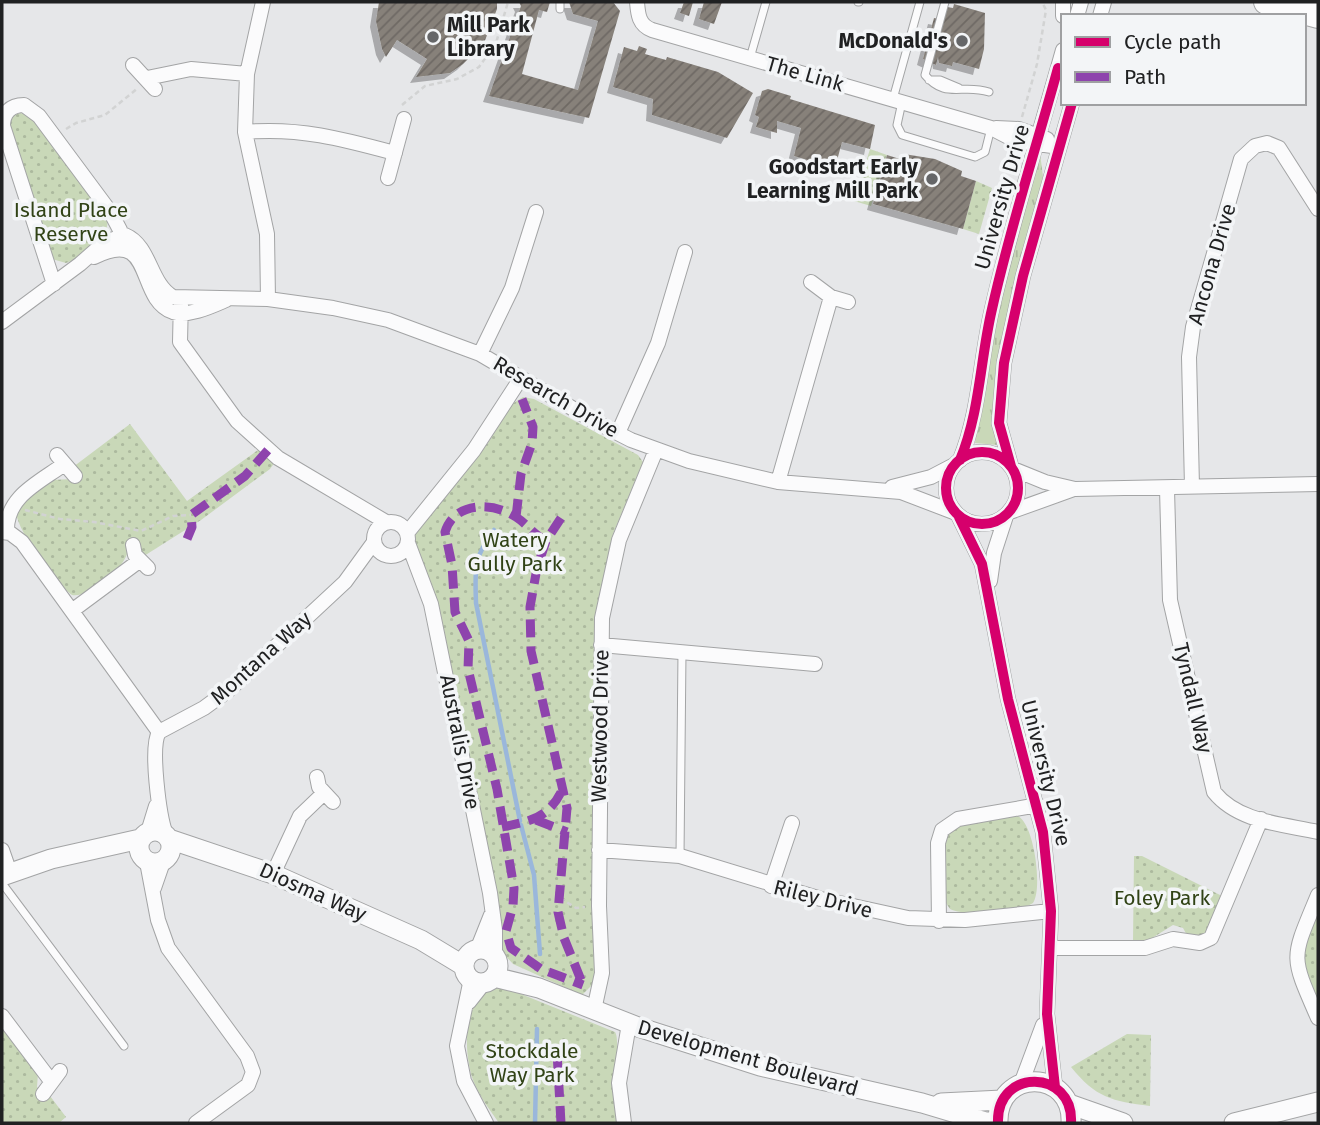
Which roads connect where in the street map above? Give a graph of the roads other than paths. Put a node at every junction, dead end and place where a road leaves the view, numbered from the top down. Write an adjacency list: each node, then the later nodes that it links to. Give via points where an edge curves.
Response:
1 (263, 2): 11 (street)
2 (637, 2): 9 (street, The Link, via 644,27)
3 (766, 2): 9 (lane)
4 (920, 2): 13 (lane)
5 (945, 2): 12 (lane, via 925,72 929,80)
6 (1266, 2): 7 (highway)
7 (1318, 16)
8 (1061, 57): 18 (street, University Drive)
9 (750, 58): 13 (street, The Link)
10 (133, 65): 11 (street, via 151,84 191,69)
11 (247, 74): 17 (street)
12 (989, 92)
13 (897, 101): 16 (street, The Link); 16 (lane, via 902,135 975,157 985,152)
14 (1071, 105): 19 (street, University Drive)
15 (401, 113): 20 (street)
16 (991, 128): 18 (street, The Link, via 1019,129); 18 (street, The Link, via 1016,141)
17 (246, 132): 20 (street, via 303,130); 29 (street, via 267,234)
18 (1038, 140): 19 (street); 37 (street, University Drive, via 991,310 974,423)
19 (1059, 147): 38 (street, University Drive, via 1004,363 999,423)
20 (395, 153): 21 (street)
21 (388, 178)
22 (1318, 209): 42 (street, Ancona Drive, via 1279,148 1267,143 1247,151 1241,159 1193,327 1189,357)
23 (536, 212): 33 (street, via 512,288)
24 (122, 242): 27 (street); 27 (street, via 111,213 56,138 30,107 18,105 5,114 3,127); 31 (street, via 136,243 162,290)
25 (685, 252): 35 (street, via 658,343)
26 (811, 282): 28 (street)
27 (54, 284): 32 (street)
28 (831, 297): 30 (street); 40 (street)
29 (268, 299): 31 (street, Research Drive, via 230,298); 33 (street, Research Drive, via 369,315)
30 (848, 302)
31 (180, 306): 47 (street, via 182,348 237,421 268,450)
32 (2, 322)
33 (480, 354): 34 (street, Research Drive)
34 (522, 378): 35 (street, Research Drive); 46 (street)
35 (618, 433): 36 (street, Research Drive)
36 (656, 450): 40 (street, Research Drive, via 713,469); 60 (street, Westwood Drive, via 616,549)
37 (957, 462): 38 (street, via 974,453 991,453); 43 (street, Research Drive, via 931,477); 49 (street, via 946,489)
38 (1012, 468): 44 (street); 48 (street, via 1018,496)
39 (75, 476): 51 (street, via 60,460 10,509)
40 (778, 482): 43 (street, Research Drive)
41 (1318, 484): 42 (street)
42 (1192, 487): 45 (street)
43 (883, 489): 49 (street, Research Drive, via 916,495)
44 (1075, 489): 45 (street); 48 (street)
45 (1167, 489): 66 (street, Tyndall Way, via 1170,600 1214,792 1225,806)
46 (438, 493): 50 (street); 53 (street)
47 (353, 504): 50 (street); 52 (street)
48 (1008, 514): 49 (street, via 986,525); 58 (street, University Drive, via 993,552)
49 (958, 515): 58 (street, University Drive, via 979,554)
50 (391, 522): 52 (street, Montana Way); 53 (street)
51 (4, 532): 59 (street, via 22,542)
52 (374, 538): 55 (street); 57 (street, Montana Way)
53 (407, 538): 55 (street, Montana Way, via 402,552); 56 (street, Australis Drive)
54 (132, 545): 59 (street, via 144,565)
55 (390, 555): 56 (street); 57 (street, Montana Way)
56 (421, 576): 80 (street, Australis Drive, via 440,645 492,910)
57 (345, 582): 63 (street, Montana Way, via 222,695)
58 (989, 593): 65 (street, University Drive, via 1008,699)
59 (73, 610): 63 (street)
60 (601, 645): 61 (street); 71 (street, Westwood Drive)
61 (682, 652): 62 (street); 72 (lane)
62 (815, 664)
63 (159, 732): 69 (street, via 155,743)
64 (317, 778): 73 (street, via 328,798 300,816)
65 (1038, 805): 77 (street, University Drive); 78 (street, via 958,819 945,826 938,843)
66 (1261, 819): 68 (street, Tyndall Way); 79 (street, via 1211,938 1199,943 1173,939 1145,948)
67 (792, 823): 75 (street)
68 (1318, 832)
69 (155, 847): 73 (street, Diosma Way, via 203,853); 74 (street, via 116,842); 94 (street, via 154,890 168,948 247,1056 253,1072 248,1085)
70 (2, 850): 74 (street)
71 (599, 850): 72 (street, Riley Drive); 81 (street, Westwood Drive, via 602,973)
72 (680, 856): 75 (street, Riley Drive)
73 (273, 874): 80 (street, Diosma Way)
74 (4, 877): 86 (lane)
75 (771, 886): 78 (street, Riley Drive, via 859,909)
76 (1318, 895): 84 (street, via 1296,948 1296,967)
77 (1051, 911): 78 (street, Riley Drive); 79 (street, University Drive)
78 (939, 921)
79 (1052, 948): 82 (street, University Drive)
80 (482, 965): 81 (street, Development Boulevard); 95 (street, via 458,1031 459,1062 471,1098)
81 (594, 1010): 85 (street, Development Boulevard)
82 (1047, 1014): 87 (street, University Drive); 88 (street, University Drive)
83 (2, 1016): 89 (street, via 56,1076)
84 (1318, 1018)
85 (634, 1026): 92 (street, Development Boulevard, via 760,1066); 96 (street, via 622,1058 619,1097)
86 (124, 1046)
87 (1021, 1084): 88 (street, via 1035,1081); 90 (street)
88 (1055, 1087): 93 (street)
89 (43, 1094)
90 (1002, 1100): 92 (street, Development Boulevard); 97 (street)
91 (1318, 1102): 99 (street)
92 (922, 1103): 97 (street, Development Boulevard)
93 (1070, 1114): 98 (street)
94 (196, 1123)
95 (486, 1123)
96 (624, 1123)
97 (998, 1123)
98 (1123, 1123)
99 (1234, 1123)

